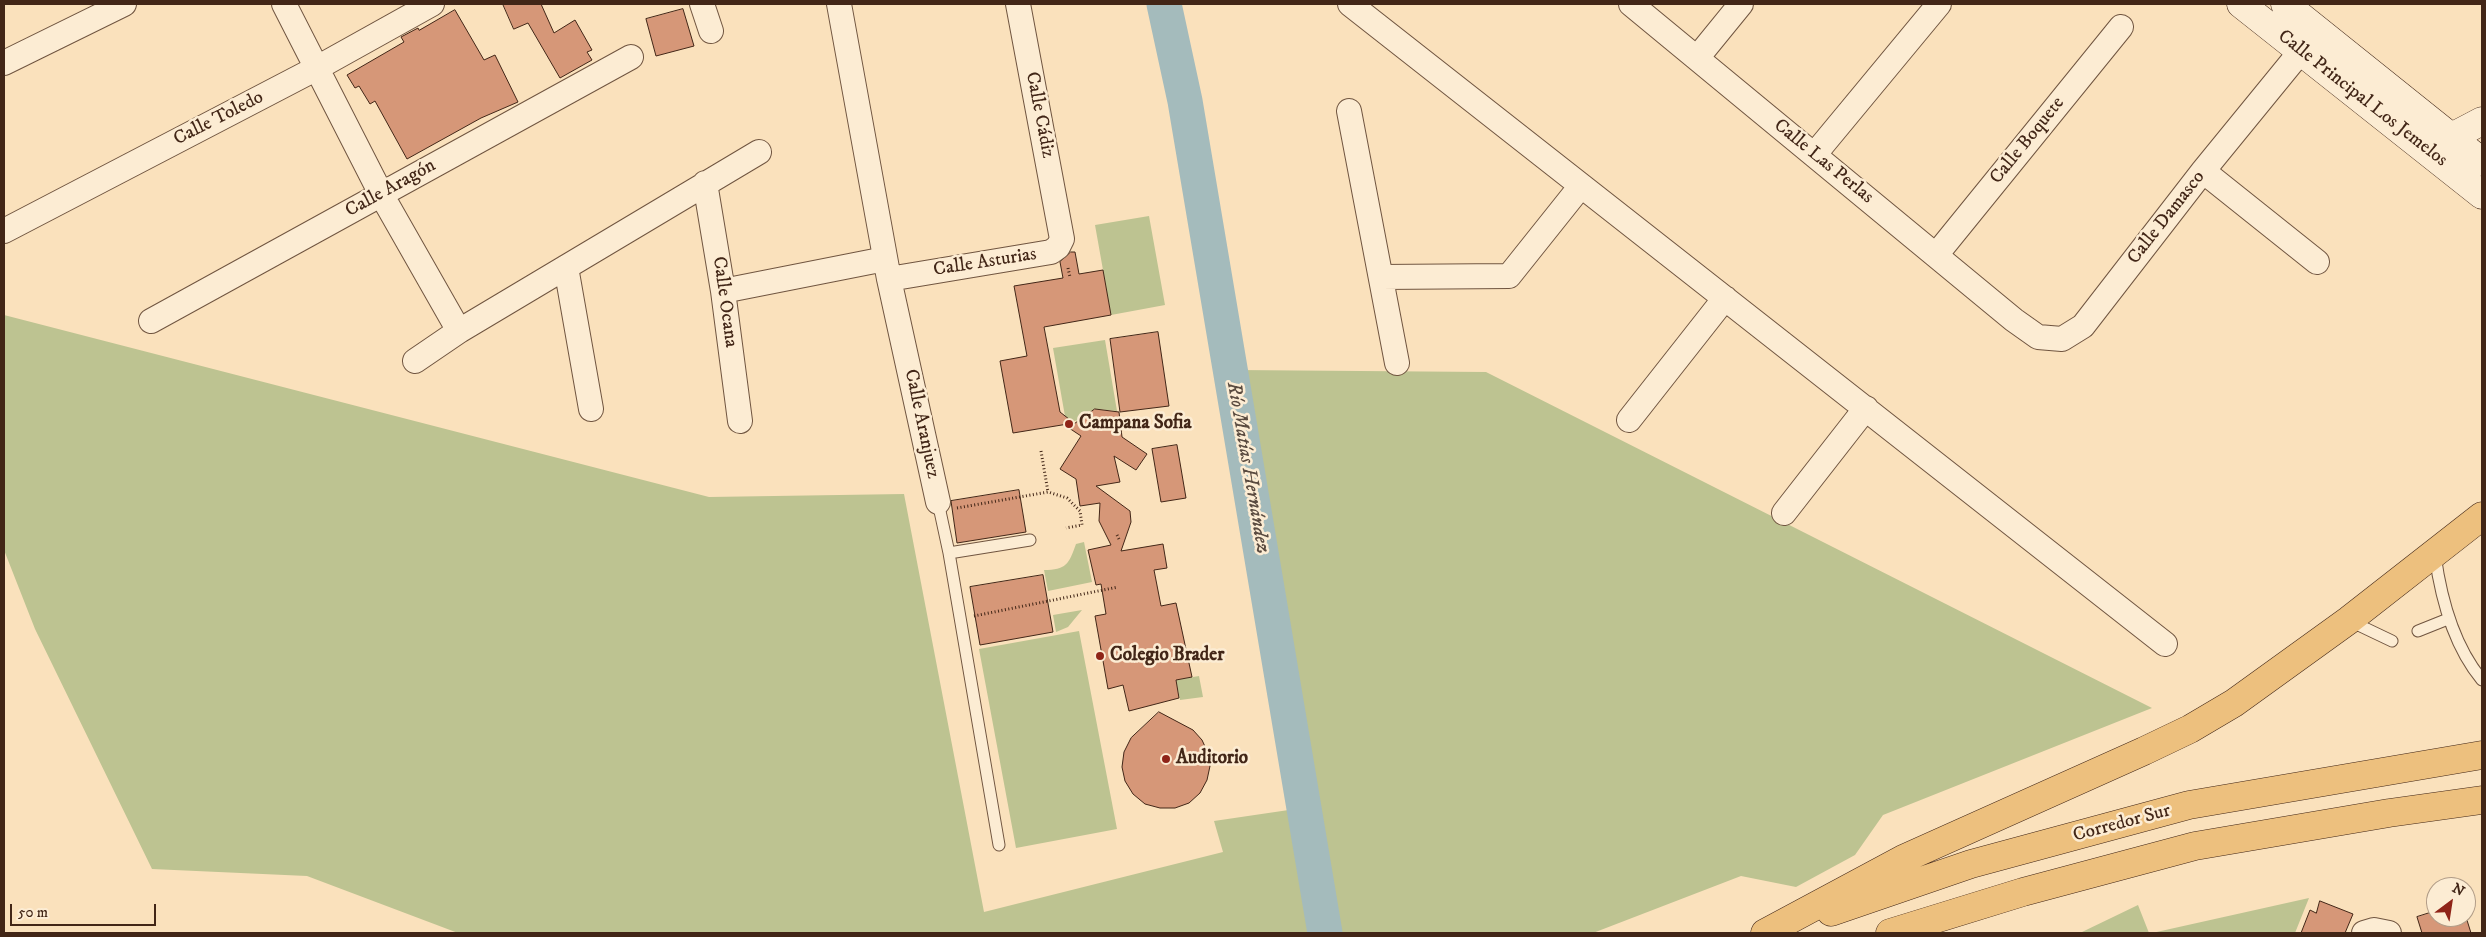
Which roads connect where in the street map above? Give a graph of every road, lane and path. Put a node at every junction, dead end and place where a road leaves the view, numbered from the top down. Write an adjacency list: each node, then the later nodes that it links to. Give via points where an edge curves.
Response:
1 (124, 4): 19 (street)
2 (284, 4): 20 (street)
3 (432, 4): 20 (street, Calle Toledo)
4 (702, 4): 14 (street)
5 (839, 4): 40 (street, Calle Aranjuez)
6 (1018, 4): 34 (street, Calle Cádiz)
7 (1350, 4): 31 (street)
8 (1631, 4): 18 (street, Calle Las Perlas)
9 (1741, 4): 18 (street)
10 (1939, 4): 27 (street)
11 (2241, 4): 16 (main road, Calle Principal Los Jemelos)
12 (2289, 7): 15 (main road, Calle Principal Los Jemelos); 16 (main road)
13 (2120, 27): 36 (street, Calle Boquete)
14 (711, 31)
15 (2340, 48): 16 (main road, via 2320,47); 21 (main road, Calle Principal Los Jemelos)
16 (2301, 51): 23 (main road, Calle Principal Los Jemelos); 29 (street, Calle Damasco)
17 (631, 57): 32 (street, Calle Aragón)
18 (1697, 58): 27 (street, Calle Las Perlas)
19 (4, 63)
20 (317, 68): 32 (street); 35 (street, Calle Toledo)
21 (2405, 100): 23 (main road, via 2399,117); 25 (main road, Calle Principal Los Jemelos)
22 (1350, 111): 42 (street)
23 (2385, 118): 33 (main road, Calle Principal Los Jemelos)
24 (2482, 121): 25 (main road)
25 (2450, 136): 28 (main road, Calle Principal Los Jemelos); 33 (main road, via 2444,140 2446,155)
26 (759, 152): 30 (street)
27 (1814, 155): 36 (street, Calle Las Perlas)
28 (2482, 162)
29 (2203, 171): 37 (street); 45 (street, Calle Damasco, via 2083,326 2062,339 2038,337)
30 (705, 183): 38 (street); 43 (street, Calle Ocana)
31 (1580, 187): 42 (street, via 1509,276); 44 (street)
32 (381, 194): 46 (street, Calle Aragón); 47 (street)
33 (2481, 194)
34 (1060, 227): 40 (street, Calle Asturias, via 1062,239 1051,252)
35 (4, 231)
36 (1936, 255): 45 (street, Calle Las Perlas)
37 (2316, 262)
38 (566, 267): 47 (street); 51 (street)
39 (1068, 268): 41 (path)
40 (887, 269): 43 (street, Calle Asturias); 56 (street, Calle Aranjuez)
41 (1070, 277)
42 (1381, 277): 49 (street)
43 (723, 290): 53 (street, Calle Ocana)
44 (1725, 298): 50 (street); 52 (street)
45 (2014, 320)
46 (151, 321)
47 (459, 331): 48 (street)
48 (414, 361)
49 (1397, 363)
50 (1866, 408): 57 (street); 71 (street)
51 (591, 409)
52 (1629, 420)
53 (740, 421)
54 (1041, 451): 55 (path)
55 (1048, 492): 56 (path); 59 (path, via 1067,498 1080,511 1082,525)
56 (945, 505): 64 (lane, Calle Aranjuez)
57 (1784, 513)
58 (2482, 516): 63 (highway)
59 (1066, 528)
60 (1117, 535): 62 (path)
61 (1030, 540): 64 (lane)
62 (1120, 541)
63 (2435, 552): 67 (lane, via 2439,586); 68 (highway)
64 (949, 553): 75 (lane, Calle Aranjuez)
65 (1118, 587): 66 (path)
66 (975, 616)
67 (2448, 619): 69 (lane); 72 (lane, via 2472,668)
68 (2349, 620): 70 (lane); 76 (highway, via 2257,687 2190,728 1903,859)
69 (2418, 631)
70 (2392, 641)
71 (2165, 644)
72 (2482, 680)
73 (2482, 755): 77 (highway, Corredor Sur, via 2190,805 1971,864)
74 (2482, 800): 78 (highway, via 2195,846 2023,892)
75 (1000, 845)
76 (1765, 933)
77 (1772, 933)
78 (1890, 933)
79 (2364, 933): 80 (street, via 2374,930)
80 (2389, 933)

